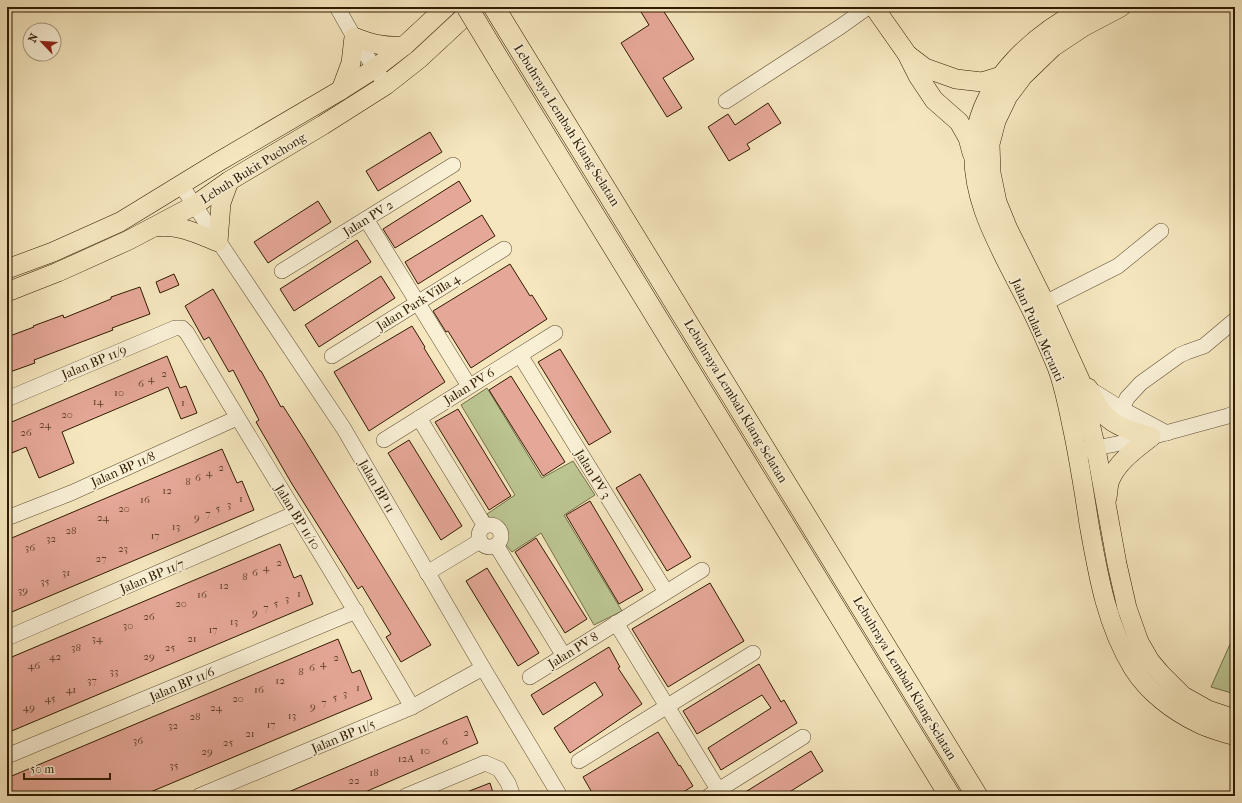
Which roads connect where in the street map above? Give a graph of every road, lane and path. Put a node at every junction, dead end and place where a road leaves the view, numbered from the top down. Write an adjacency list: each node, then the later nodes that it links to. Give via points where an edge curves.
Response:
1 (337, 7): 10 (street)
2 (446, 7): 11 (main road, Lebuh Bukit Puchong)
3 (467, 7): 77 (highway, Lebuhraya Lembah Klang Selatan, bridge)
4 (475, 7): 15 (main road, Lebuh Bukit Puchong, via 419,59)
5 (494, 7): 78 (highway, Lebuhraya Lembah Klang Selatan)
6 (868, 7): 17 (street)
7 (874, 7): 12 (main road)
8 (1086, 7): 14 (main road, Jalan Pulau Meranti, via 1042,35 1020,53)
9 (1121, 7): 32 (main road, Jalan Pulau Meranti, via 1053,46 1034,64 1008,96 996,121 990,144 991,173 997,202)
10 (354, 37): 11 (main road, via 382,46); 13 (street); 16 (main road, via 351,63)
11 (404, 46): 13 (main road, Lebuh Bukit Puchong)
12 (907, 54): 14 (main road, via 925,68 956,79 982,82); 18 (main road, via 934,100 959,122 968,138)
13 (374, 68): 15 (street); 16 (main road, Lebuh Bukit Puchong)
14 (1001, 76): 18 (main road, Jalan Pulau Meranti, via 980,114)
15 (386, 85): 20 (main road, Lebuh Bukit Puchong)
16 (342, 90): 21 (main road, Lebuh Bukit Puchong)
17 (726, 101)
18 (973, 157): 48 (main road, Jalan Pulau Meranti, via 976,178 992,231 1033,312 1057,368 1067,399)
19 (453, 165): 23 (street, Jalan PV 2)
20 (229, 181): 22 (main road, Lebuh Bukit Puchong); 26 (main road, via 222,203)
21 (181, 185): 22 (street, Jalan BP 11); 28 (main road, Lebuh Bukit Puchong, via 120,222)
22 (194, 205): 24 (main road, Lebuh Bukit Puchong); 26 (street, Jalan BP 11)
23 (366, 218): 29 (street, Jalan PV 2); 31 (street)
24 (151, 227): 26 (main road, via 181,228); 30 (main road, Lebuh Bukit Puchong, via 129,240)
25 (1161, 231): 32 (street, via 1118,266)
26 (218, 242): 56 (street, Jalan BP 11, via 344,429)
27 (504, 249): 31 (street, Jalan Park Villa 4)
28 (7, 269)
29 (282, 271)
30 (7, 292)
31 (418, 302): 37 (street, Jalan Park Villa 4); 39 (street)
32 (1045, 303): 38 (main road, Jalan Pulau Meranti)
33 (1235, 320): 41 (street, via 1204,346 1180,355 1141,383 1127,398)
34 (182, 328): 40 (street, Jalan BP 11/9, via 175,328); 43 (street, Jalan BP 11/10)
35 (555, 333): 36 (street, Jalan PV 6)
36 (520, 355): 39 (street, Jalan PV 6); 57 (street, Jalan PV 3)
37 (332, 356)
38 (1084, 384): 41 (street); 45 (main road, via 1109,420 1127,429); 47 (main road, Jalan Pulau Meranti)
39 (469, 386): 44 (street, Jalan PV 6)
40 (7, 399)
41 (1122, 409): 45 (street)
42 (1235, 413): 45 (street)
43 (237, 418): 50 (street, Jalan BP 11/10); 51 (street, Jalan BP 11/8, via 71,493)
44 (419, 418): 46 (street, Jalan PV 6); 52 (street)
45 (1159, 435): 47 (street); 49 (main road, via 1127,455 1117,468 1110,480)
46 (384, 440)
47 (1096, 449): 48 (street); 49 (main road, Jalan Pulau Meranti)
48 (1077, 452): 68 (main road, Jalan Pulau Meranti, via 1097,569 1109,615 1134,670 1147,687 1174,710 1199,724)
49 (1106, 505): 67 (main road, Jalan Pulau Meranti, via 1128,608 1139,642 1150,661 1183,696 1208,710)
50 (296, 514): 58 (street, Jalan BP 11/10); 60 (street, Jalan BP 11/7)
51 (7, 518)
52 (485, 526): 53 (street, via 479,534); 54 (street, via 492,526 500,532 500,539)
53 (480, 541): 54 (street, via 487,547); 56 (street)
54 (496, 545): 62 (street)
55 (702, 570): 57 (street, Jalan PV 8)
56 (427, 574): 63 (street, Jalan BP 11)
57 (666, 592): 59 (street, Jalan PV 8)
58 (356, 611): 65 (street, Jalan BP 11/10); 70 (street, Jalan BP 11/6)
59 (616, 623): 62 (street, Jalan PV 8); 66 (street)
60 (7, 638)
61 (753, 653): 66 (street)
62 (564, 656): 64 (street, Jalan PV 8)
63 (483, 668): 65 (street, Jalan BP 11/5); 76 (street, Jalan BP 11)
64 (530, 677)
65 (412, 706): 73 (street, Jalan BP 11/5)
66 (667, 706): 71 (street); 72 (street)
67 (1235, 719)
68 (1235, 736)
69 (803, 737): 72 (street)
70 (7, 756)
71 (579, 761)
72 (717, 794)
73 (199, 796)
74 (406, 796): 75 (street, via 484,763 499,769)
75 (513, 796)
76 (560, 796)
77 (950, 796)
78 (978, 796)

